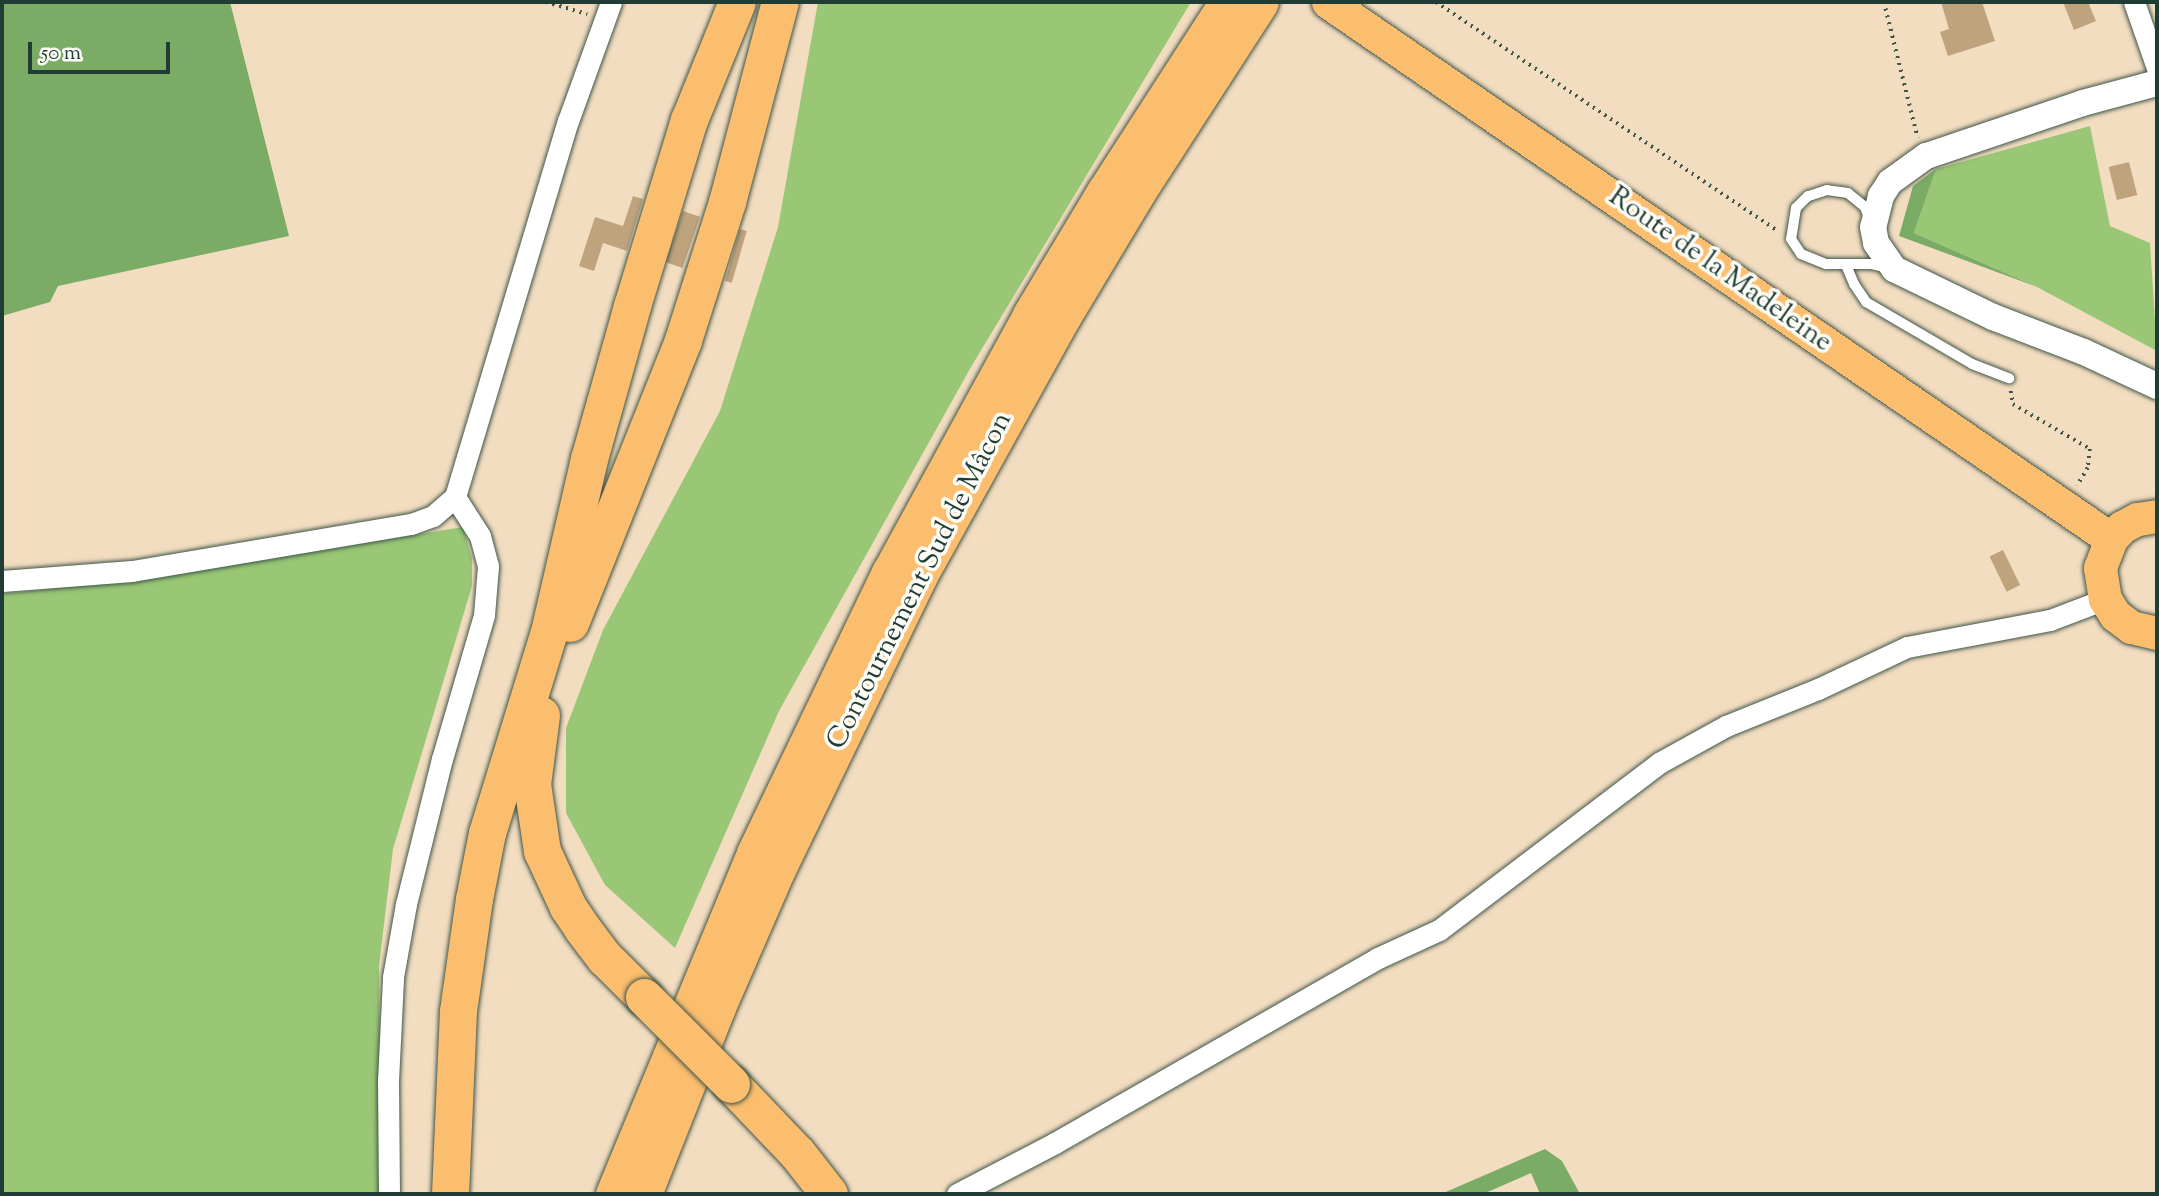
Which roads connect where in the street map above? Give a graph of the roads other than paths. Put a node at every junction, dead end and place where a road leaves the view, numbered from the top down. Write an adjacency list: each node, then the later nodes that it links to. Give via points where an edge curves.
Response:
1 (737, 2): 22 (highway, via 689,120 632,306 589,459 549,632 488,833 458,1011)
2 (780, 2): 25 (highway, bridge, via 724,213 691,316 545,695 534,755 535,818 554,879 605,958 797,1153)
3 (1228, 2): 23 (highway, Contournement Sud de Mâcon, via 1031,315 890,573 755,853)
4 (1260, 2): 24 (highway, Contournement Sud de Mâcon, via 1062,317 919,575 777,869)
5 (1328, 2): 17 (main road, Route de la Madeleine)
6 (2134, 2): 8 (street)
7 (607, 10): 15 (street, via 568,121)
8 (2157, 68)
9 (2157, 83): 10 (street, via 1926,156 1890,182)
10 (1873, 226): 11 (lane, via 1865,207 1848,193 1827,190 1808,196 1796,208 1791,239 1801,254); 12 (street, via 1876,243)
11 (1846, 265): 12 (lane); 13 (lane, via 1866,302 1972,364)
12 (1894, 268): 14 (street, via 1993,317)
13 (2009, 378)
14 (2157, 386)
15 (455, 497): 18 (street, via 433,516 411,524 132,570); 21 (street, via 480,536 488,566 484,615 442,759 393,977)
16 (2157, 516): 17 (main road, via 2137,519)
17 (2111, 539): 19 (main road, via 2100,568)
18 (2, 581)
19 (2105, 599): 20 (main road, via 2115,615 2131,627); 26 (street, via 2050,620 1907,647 1726,726 1659,763 1439,930 1378,958 1045,1149)
20 (2157, 633)
21 (389, 1194)
22 (450, 1194)
23 (614, 1194)
24 (643, 1194)
25 (829, 1194)
26 (957, 1194)

